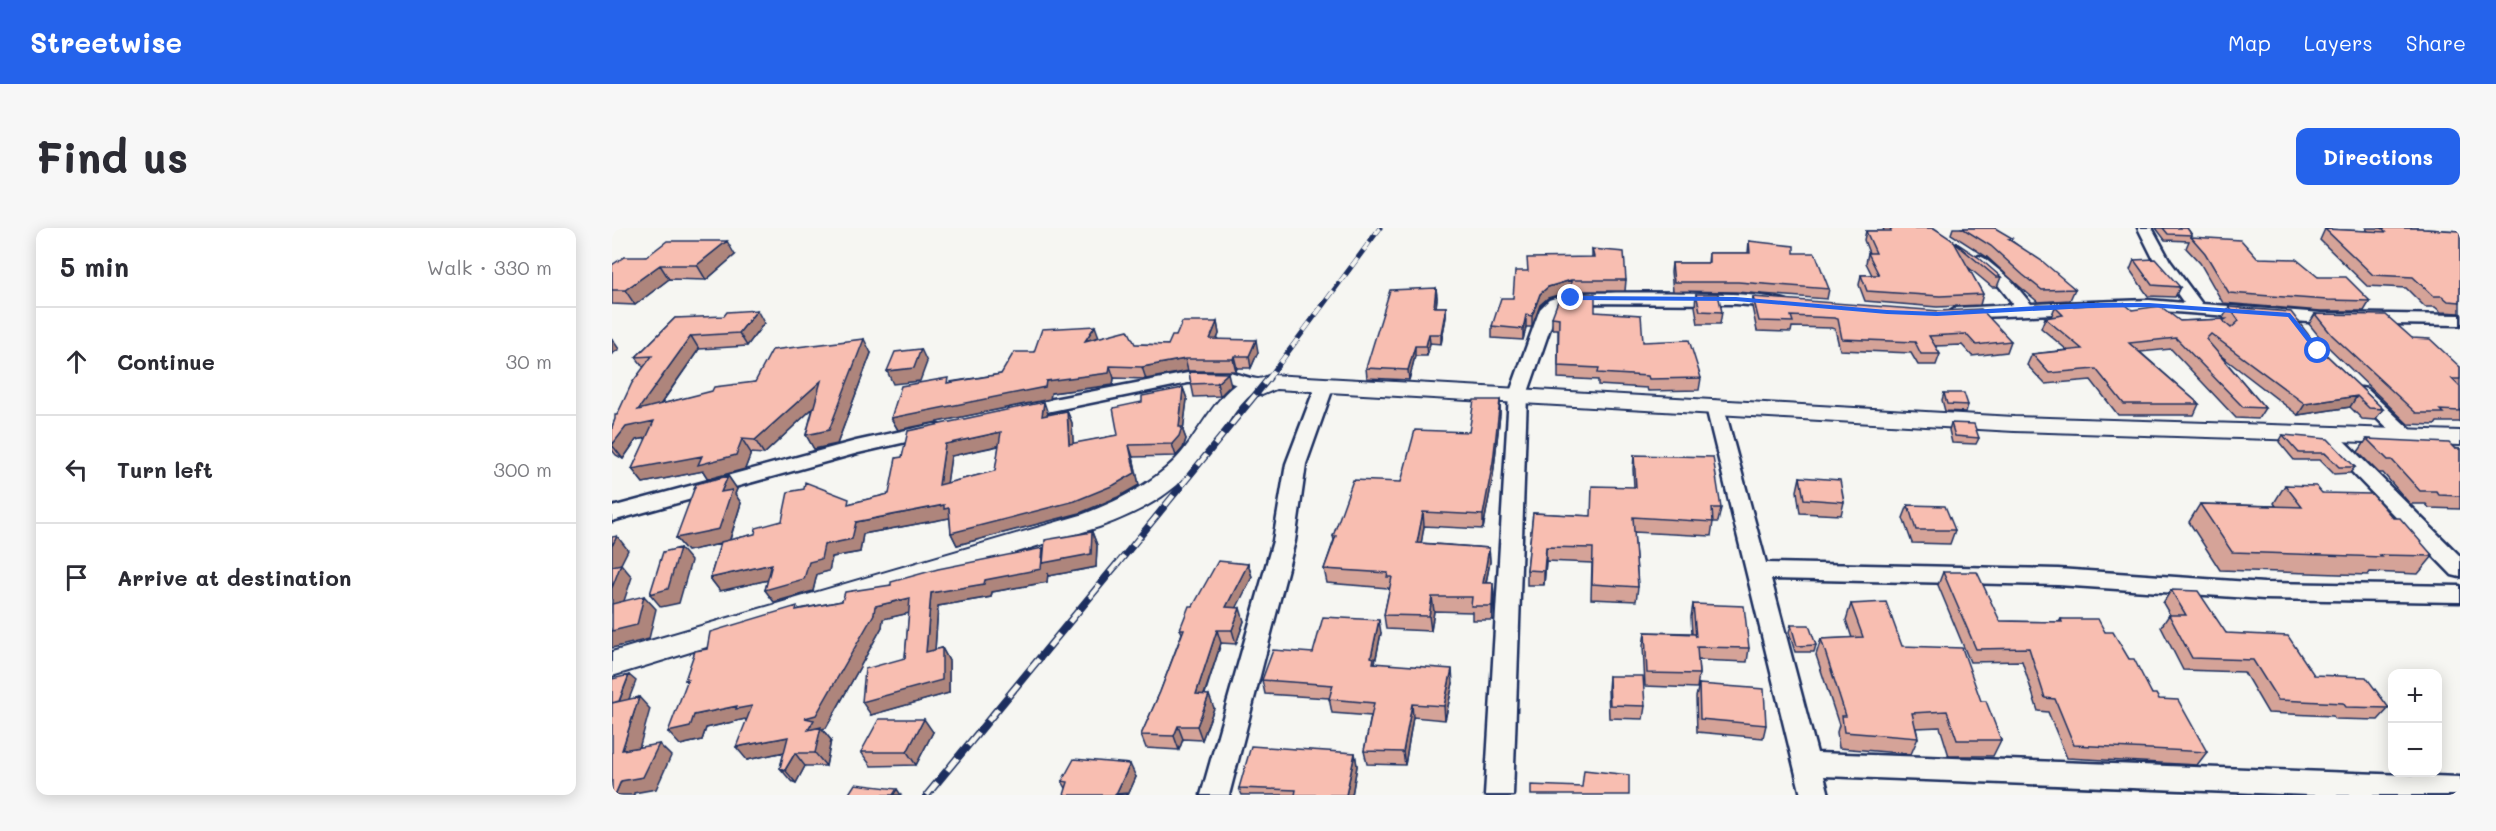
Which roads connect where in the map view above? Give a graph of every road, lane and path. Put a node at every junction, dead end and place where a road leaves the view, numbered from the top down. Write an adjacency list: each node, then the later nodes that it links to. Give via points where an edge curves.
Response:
1 (2145, 228): 5 (street, via 2163,262)
2 (1964, 251): 4 (street, via 2005,283)
3 (1794, 304): 13 (street, via 1736,299 1571,298 1555,303 1548,309)
4 (2026, 309): 5 (street, via 2149,305); 6 (street)
5 (2197, 309): 7 (street)
6 (1937, 314)
7 (2290, 315): 8 (street); 9 (street)
8 (2460, 320)
9 (2304, 333)
10 (2351, 383): 18 (street)
11 (1251, 384): 12 (street, via 1262,388 1271,382); 15 (street, via 1230,377 1188,378); 24 (street, via 1240,390 1195,453 1160,487 1127,508)
12 (1325, 385): 13 (street); 27 (street, via 1296,464 1284,541)
13 (1518, 395): 14 (street); 28 (street)
14 (1715, 407): 17 (street); 22 (street)
15 (995, 417)
16 (949, 427): 20 (street, via 856,447)
17 (2328, 436): 18 (street); 21 (street)
18 (2408, 438): 19 (street)
19 (2460, 438)
20 (612, 514)
21 (2460, 569)
22 (1757, 571): 23 (street, via 2058,577 2264,591); 25 (street)
23 (2460, 594)
24 (612, 664)
25 (1807, 764): 26 (street); 29 (street)
26 (2460, 789)
27 (1215, 795)
28 (1499, 795)
29 (1815, 795)

